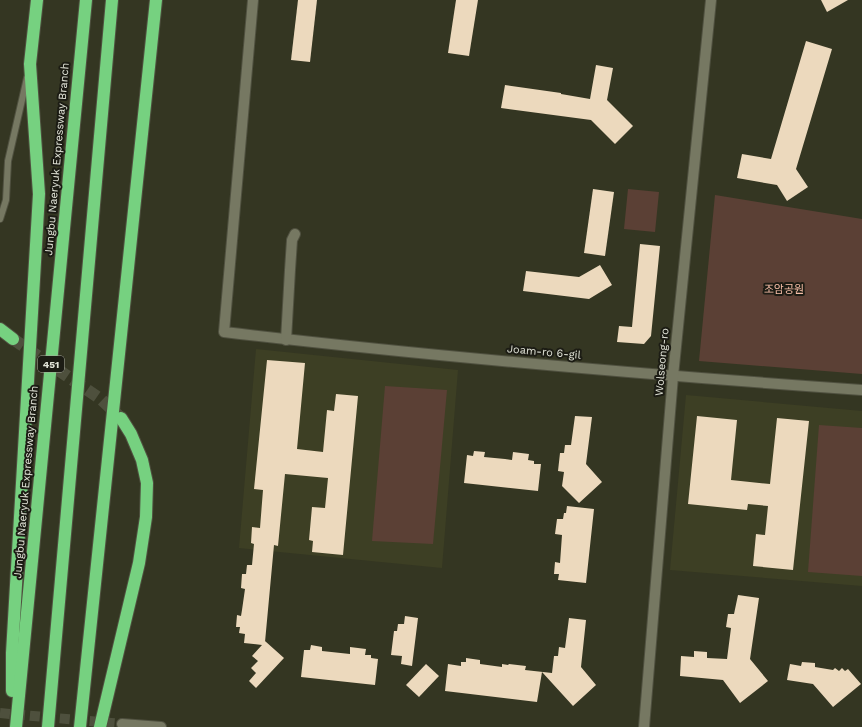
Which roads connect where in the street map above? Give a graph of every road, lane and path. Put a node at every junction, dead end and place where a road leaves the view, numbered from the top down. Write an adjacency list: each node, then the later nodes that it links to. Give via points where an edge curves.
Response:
1 (37, 0): 7 (highway)
2 (86, 0): 18 (highway, Jungbu Naeryuk Expressway Branch / 451)
3 (112, 0): 19 (highway, 451)
4 (156, 0): 20 (highway)
5 (253, 0): 12 (street, Joam-ro 6-gil, via 224,332)
6 (711, 0): 13 (street, Wolseong-ro)
7 (30, 64): 8 (lane, via 8,161 6,200); 17 (highway, via 40,194 12,653)
8 (0, 219)
9 (296, 234): 12 (street, via 292,240)
10 (0, 329): 11 (highway)
11 (13, 339)
12 (286, 340): 13 (street, Joam-ro 6-gil)
13 (673, 376): 14 (street, Joam-ro 6-gil); 23 (street, Wolseong-ro)
14 (862, 390)
15 (121, 418): 21 (highway, via 142,460 147,483 146,517 139,563)
16 (122, 724): 22 (street)
17 (13, 727)
18 (16, 727)
19 (48, 727)
20 (80, 727)
21 (100, 727)
22 (161, 727)
23 (644, 727)

